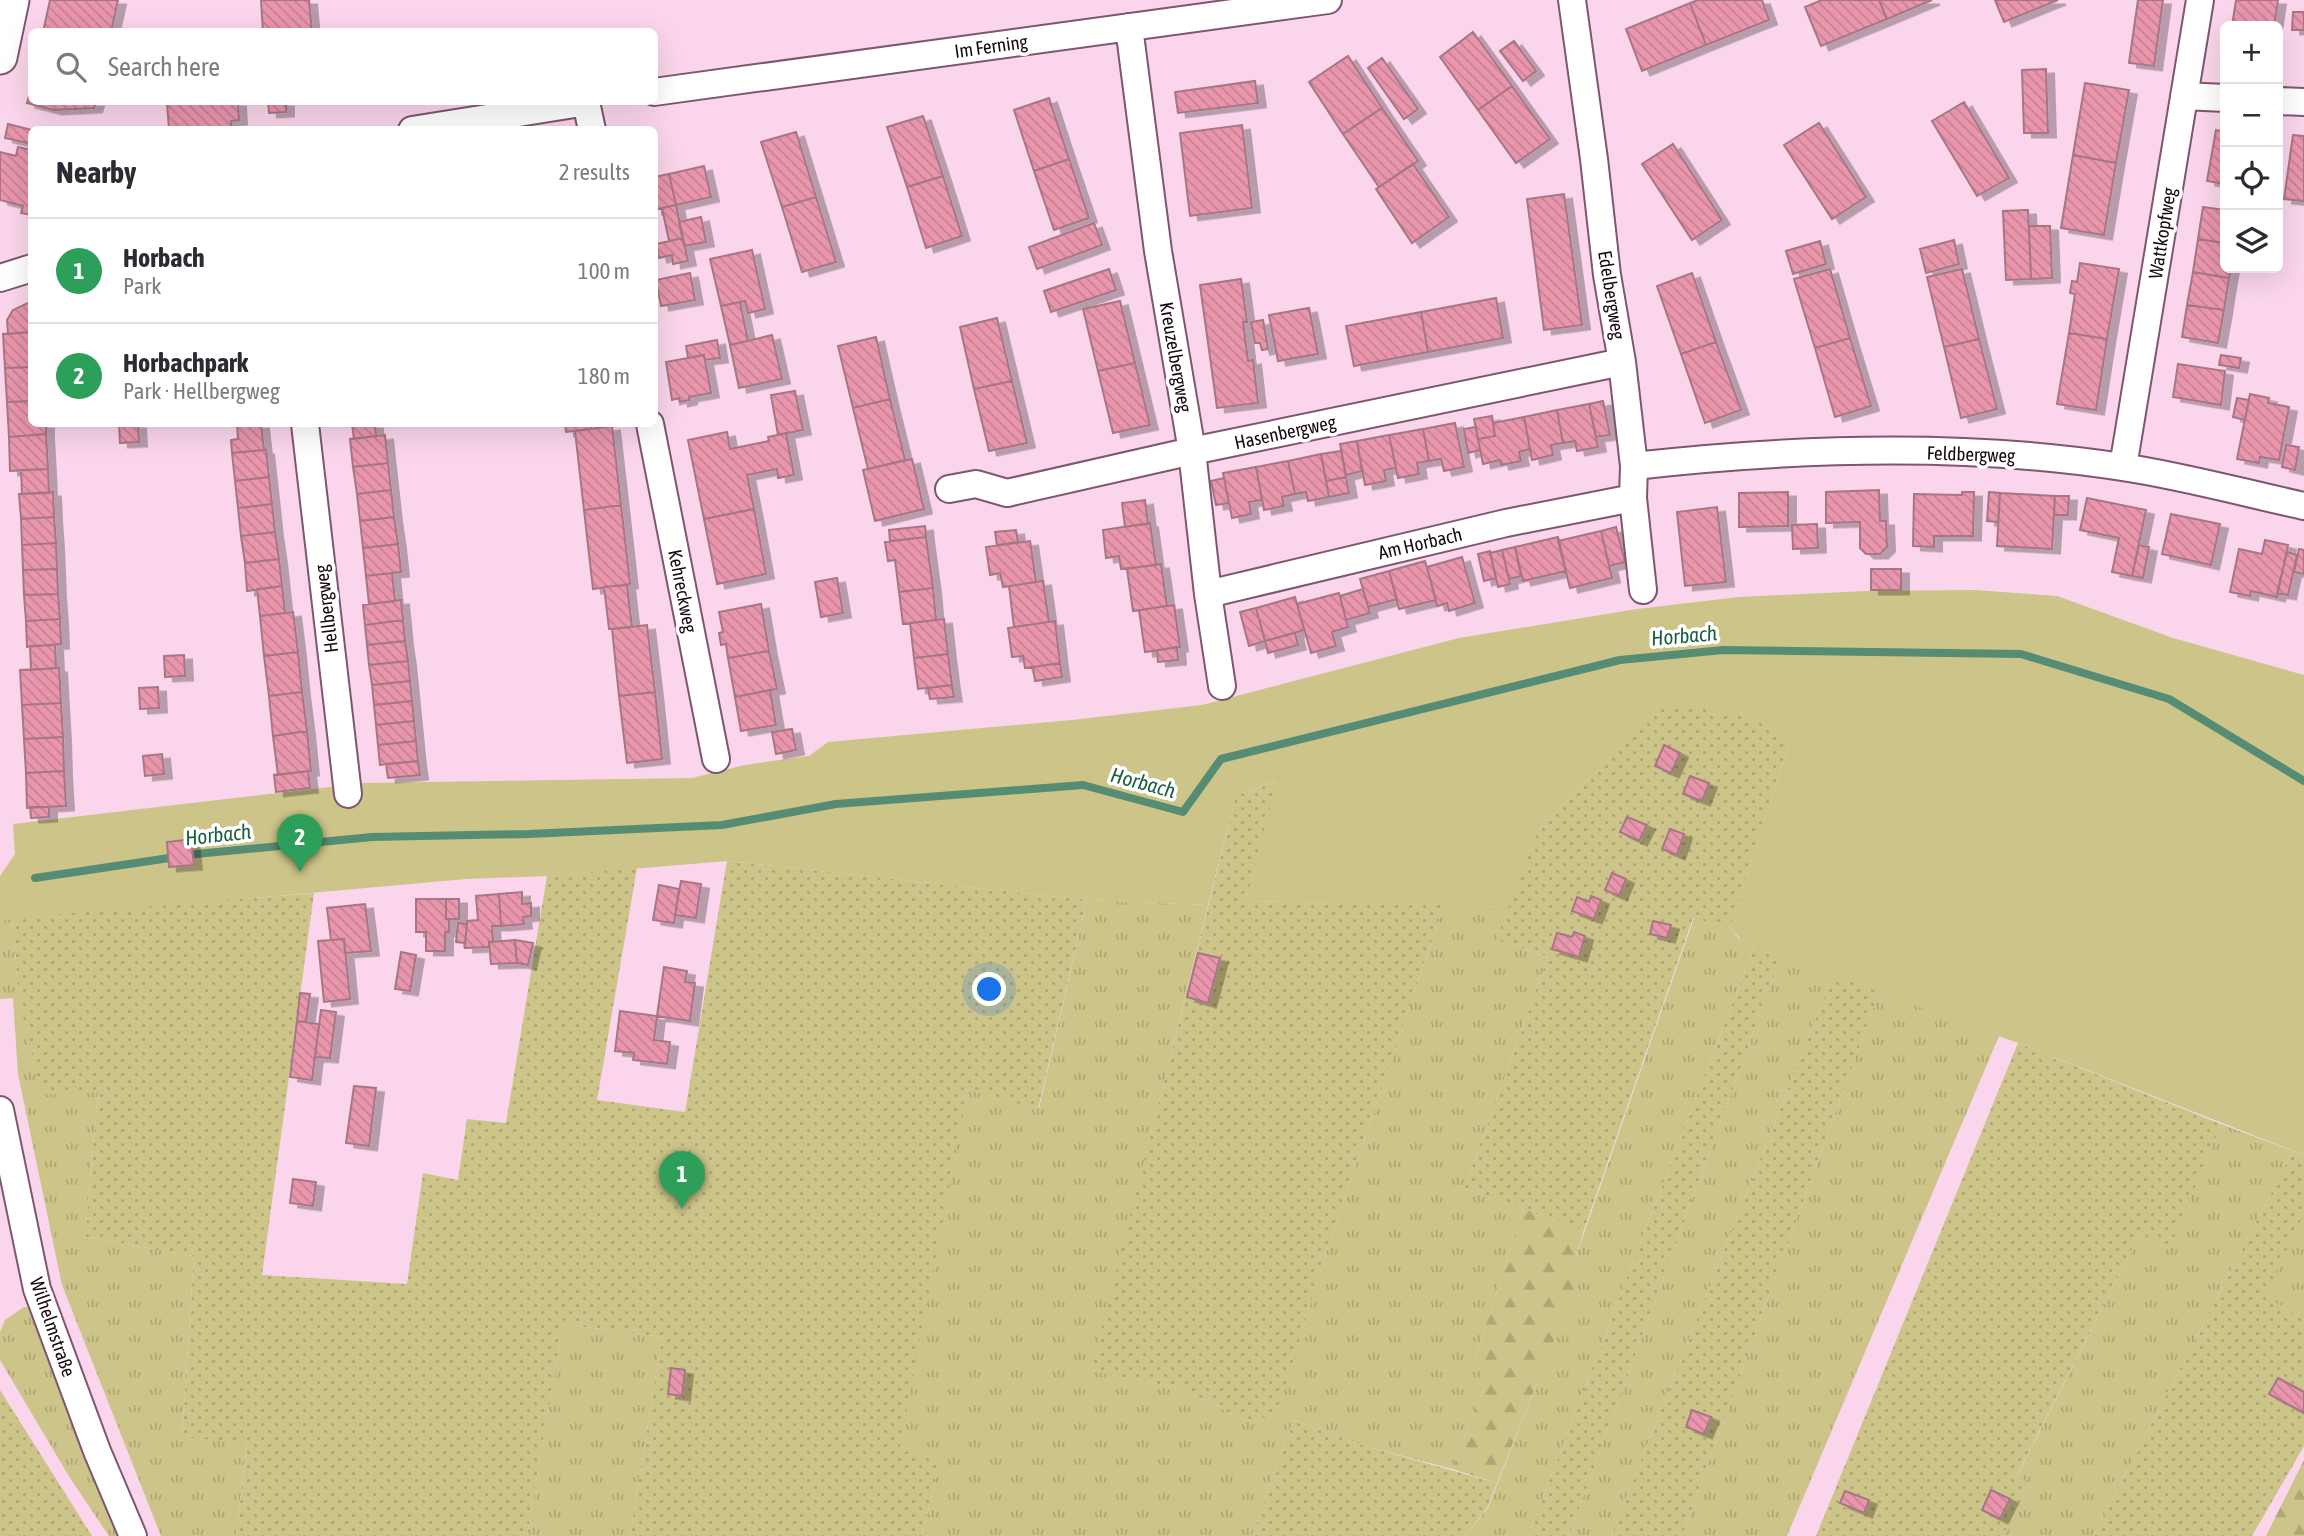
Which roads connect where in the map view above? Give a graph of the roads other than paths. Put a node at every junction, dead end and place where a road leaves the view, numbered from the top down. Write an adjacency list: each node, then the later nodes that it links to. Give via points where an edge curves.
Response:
1 (12, 0): 6 (street)
2 (1328, 0): 5 (street, Im Ferning)
3 (1572, 0): 18 (street, Edelbergweg)
4 (2200, 0): 8 (street, Wattkopfweg)
5 (1129, 27): 7 (street, Im Ferning); 21 (street, Kreuzelbergweg, via 1158,251)
6 (0, 57)
7 (658, 91)
8 (2184, 96): 9 (street); 23 (street, Wattkopfweg)
9 (2220, 98)
10 (2283, 101): 11 (street)
11 (2304, 102)
12 (567, 105): 14 (street)
13 (587, 105): 15 (street)
14 (437, 126)
15 (591, 126)
16 (28, 269): 17 (street)
17 (0, 278)
18 (1622, 362): 21 (street, Hasenbergweg); 22 (street, Edelbergweg)
19 (304, 427): 31 (street, Hellbergweg)
20 (651, 427): 30 (street, Kehreckweg)
21 (1192, 451): 24 (street, Hasenbergweg, via 1007,493 976,484); 28 (street, Kreuzelbergweg)
22 (1634, 466): 23 (street, Feldbergweg, via 1710,457 1903,451 2021,455); 25 (street, Edelbergweg)
23 (2123, 467): 26 (street, Feldbergweg)
24 (949, 489)
25 (1633, 498): 27 (street, Edelbergweg); 28 (street, Am Horbach, via 1506,523)
26 (2304, 506)
27 (1643, 590)
28 (1208, 594): 29 (street, Kreuzelbergweg)
29 (1222, 686)
30 (716, 758)
31 (348, 794)
32 (0, 1110): 33 (street, Wilhelmstraße, via 37,1289)
33 (133, 1536)

